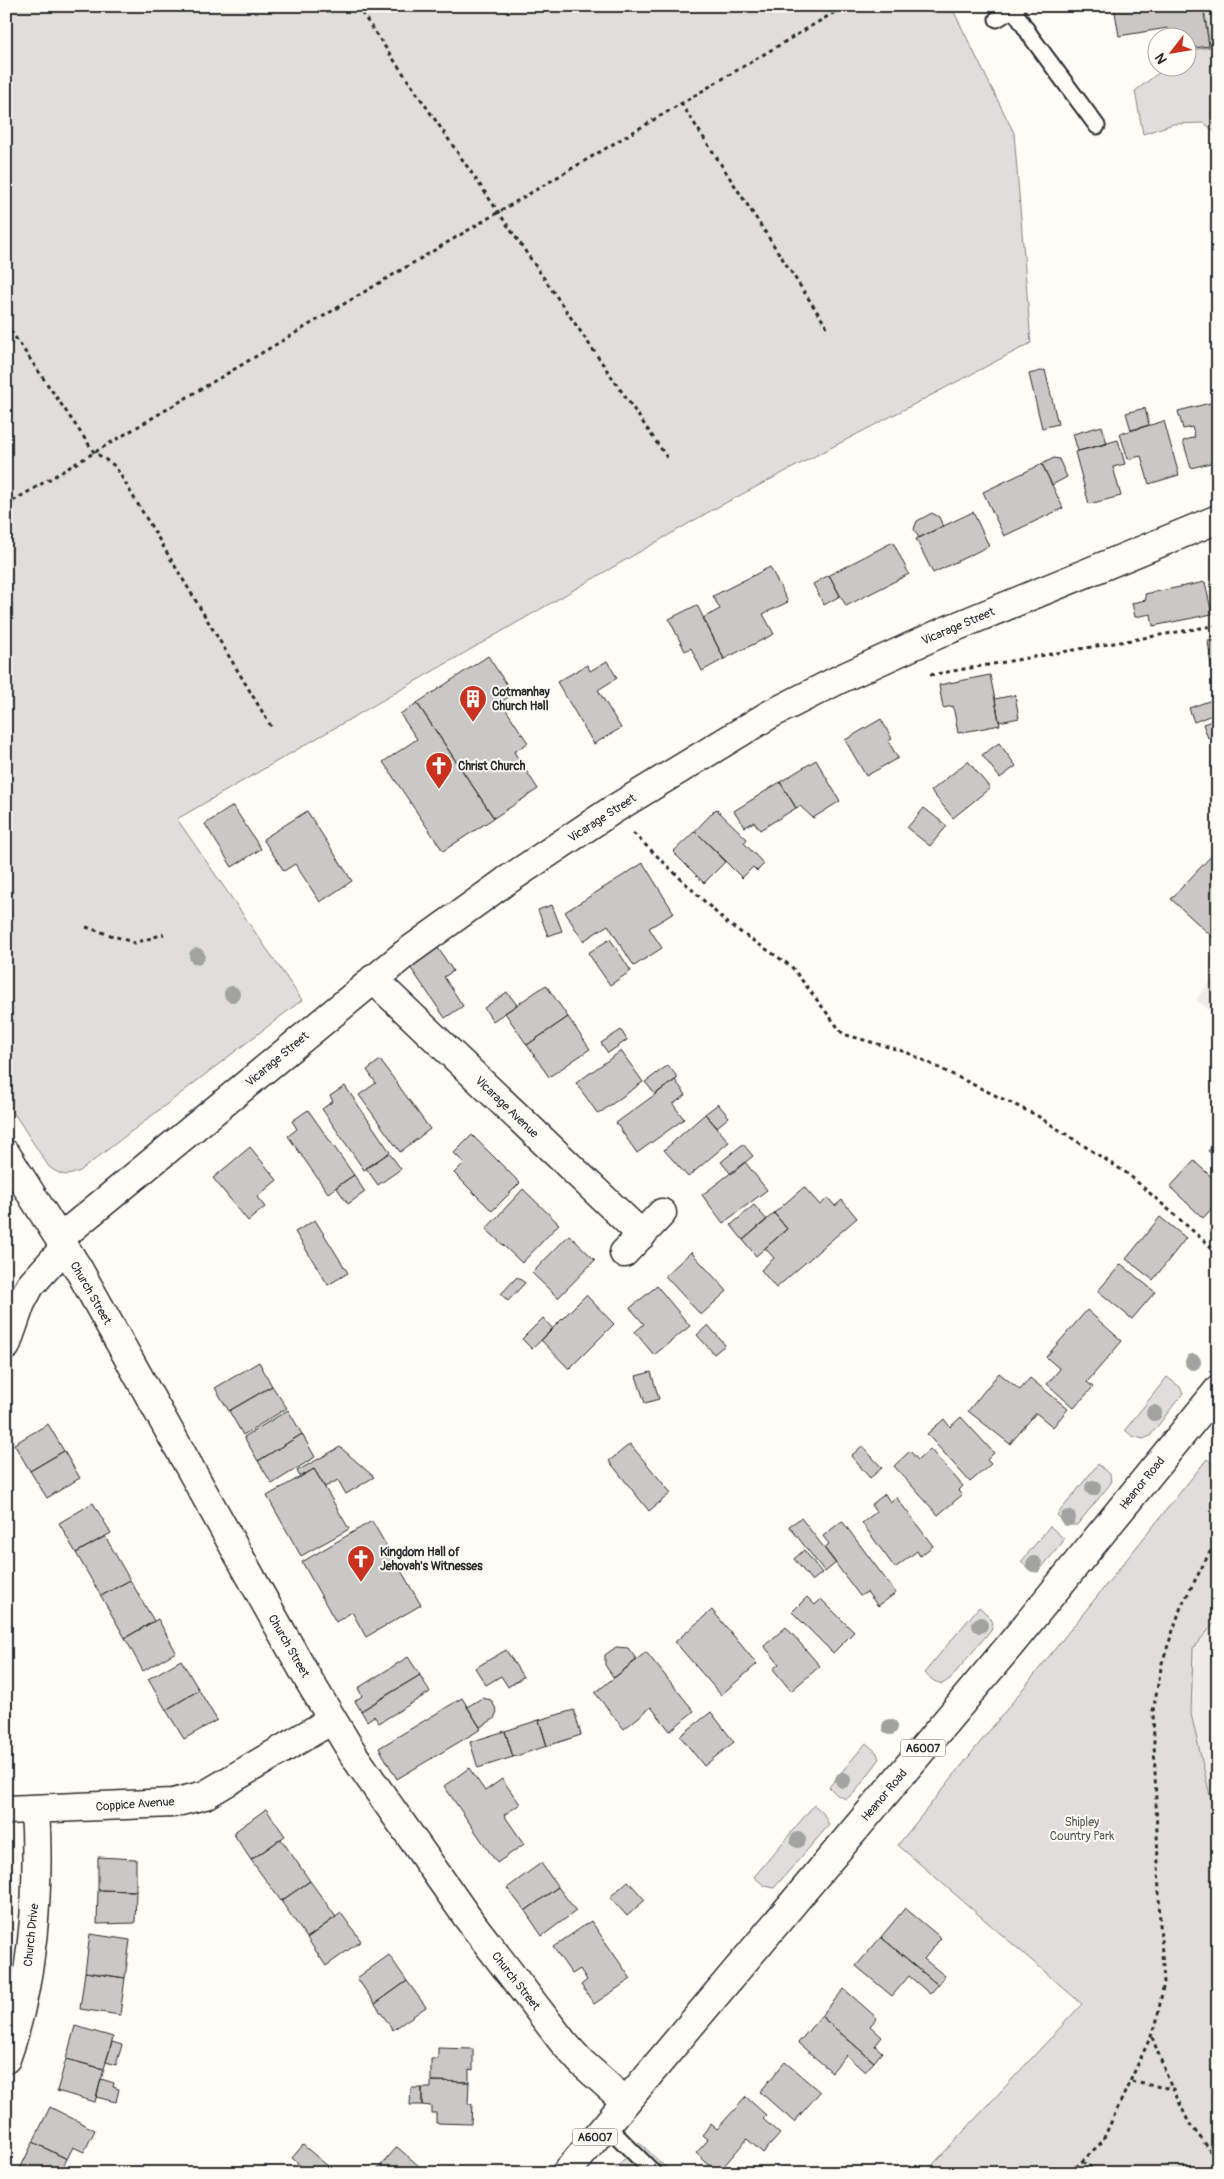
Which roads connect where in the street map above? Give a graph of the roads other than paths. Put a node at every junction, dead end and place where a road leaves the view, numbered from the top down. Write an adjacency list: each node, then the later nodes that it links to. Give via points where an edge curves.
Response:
1 (1015, 8): 2 (lane); 3 (lane, via 1032,38)
2 (997, 19)
3 (1097, 126)
4 (1218, 519): 5 (street, Vicarage Street, via 900,651 769,715 610,811 506,881)
5 (373, 979): 7 (street, Vicarage Avenue, via 633,1244); 8 (street, Vicarage Street)
6 (6, 1154): 8 (street, Church Street)
7 (662, 1213)
8 (63, 1243): 9 (street, Vicarage Street, via 30,1286); 11 (street, Church Street)
9 (6, 1346)
10 (1218, 1390): 15 (street, Heanor Road / A6007, via 1011,1644)
11 (332, 1720): 12 (street, Coppice Avenue, via 205,1795 173,1803); 15 (street, Church Street, via 355,1758 467,1917 571,2052)
12 (36, 1809): 13 (street, Coppice Avenue); 14 (street, Church Drive, via 38,1847 34,1914 21,2007)
13 (6, 1810)
14 (6, 2059)
15 (625, 2101): 16 (street, Heanor Road / A6007)
16 (606, 2124): 17 (street, Heanor Road / A6007); 18 (lane)
17 (566, 2173)
18 (654, 2173)

